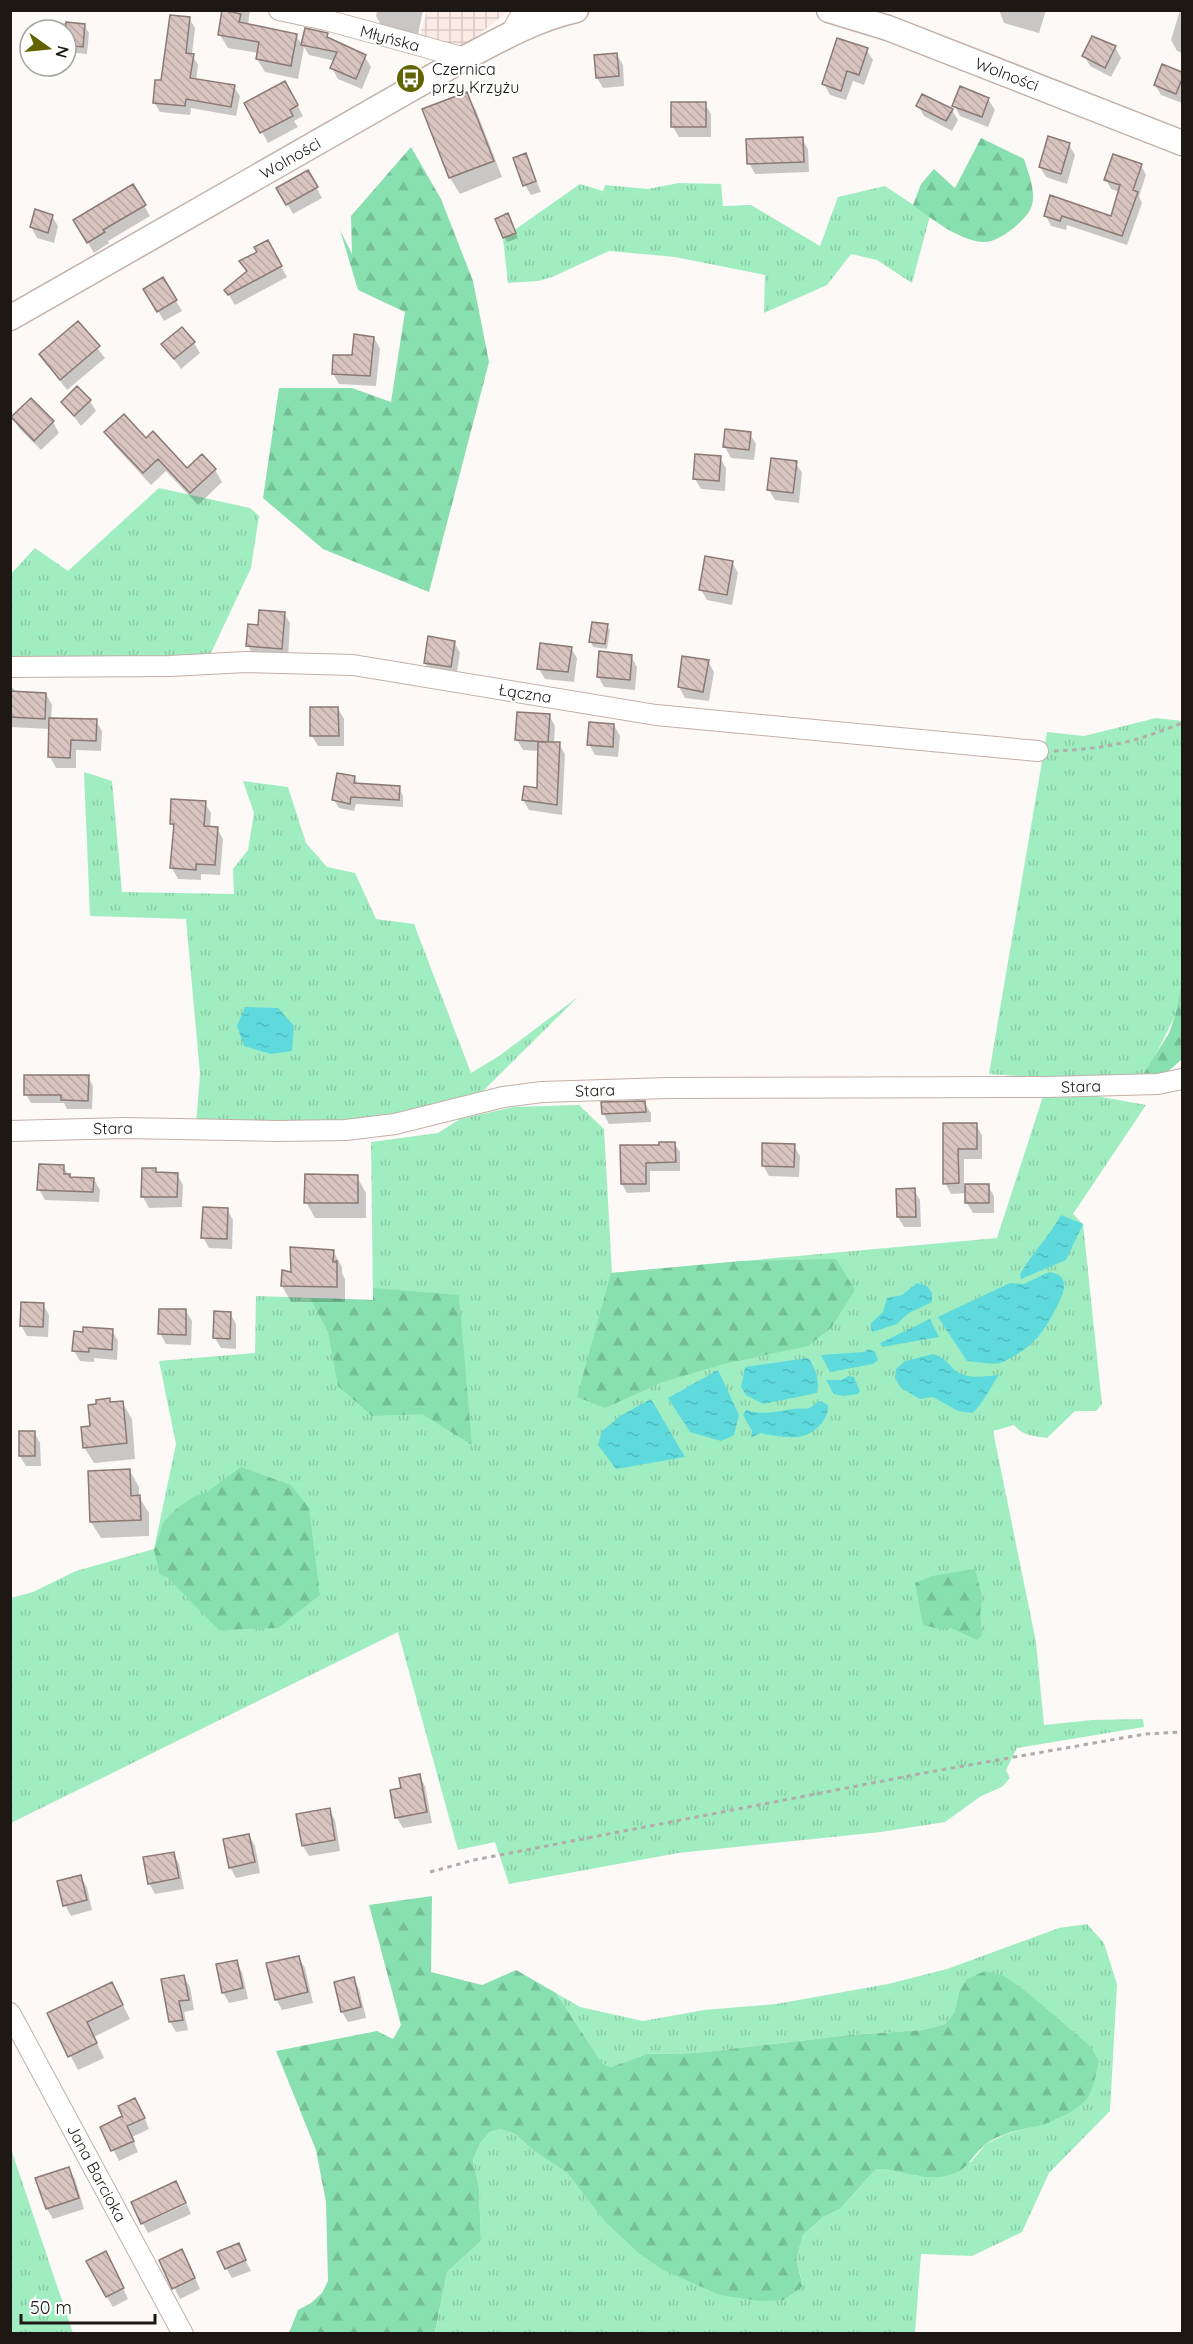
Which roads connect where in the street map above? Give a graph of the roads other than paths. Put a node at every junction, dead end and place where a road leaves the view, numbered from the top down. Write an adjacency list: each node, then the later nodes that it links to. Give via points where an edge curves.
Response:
1 (279, 10): 6 (street, Młyńska)
2 (524, 10): 5 (street)
3 (576, 10): 5 (street, Wolności)
4 (829, 10): 7 (street, Wolności, via 888,28)
5 (510, 34): 6 (street, Wolności)
6 (465, 58): 8 (street, Wolności)
7 (1182, 143)
8 (10, 318)
9 (10, 667): 10 (street, Łączna, via 246,662 353,665 656,715)
10 (1038, 751)
11 (1182, 1079): 12 (street, Stara, via 1150,1084 573,1091 503,1097 395,1124 346,1130)
12 (10, 1131)
13 (10, 2013): 14 (street, Jana Barcioka)
14 (183, 2334)

